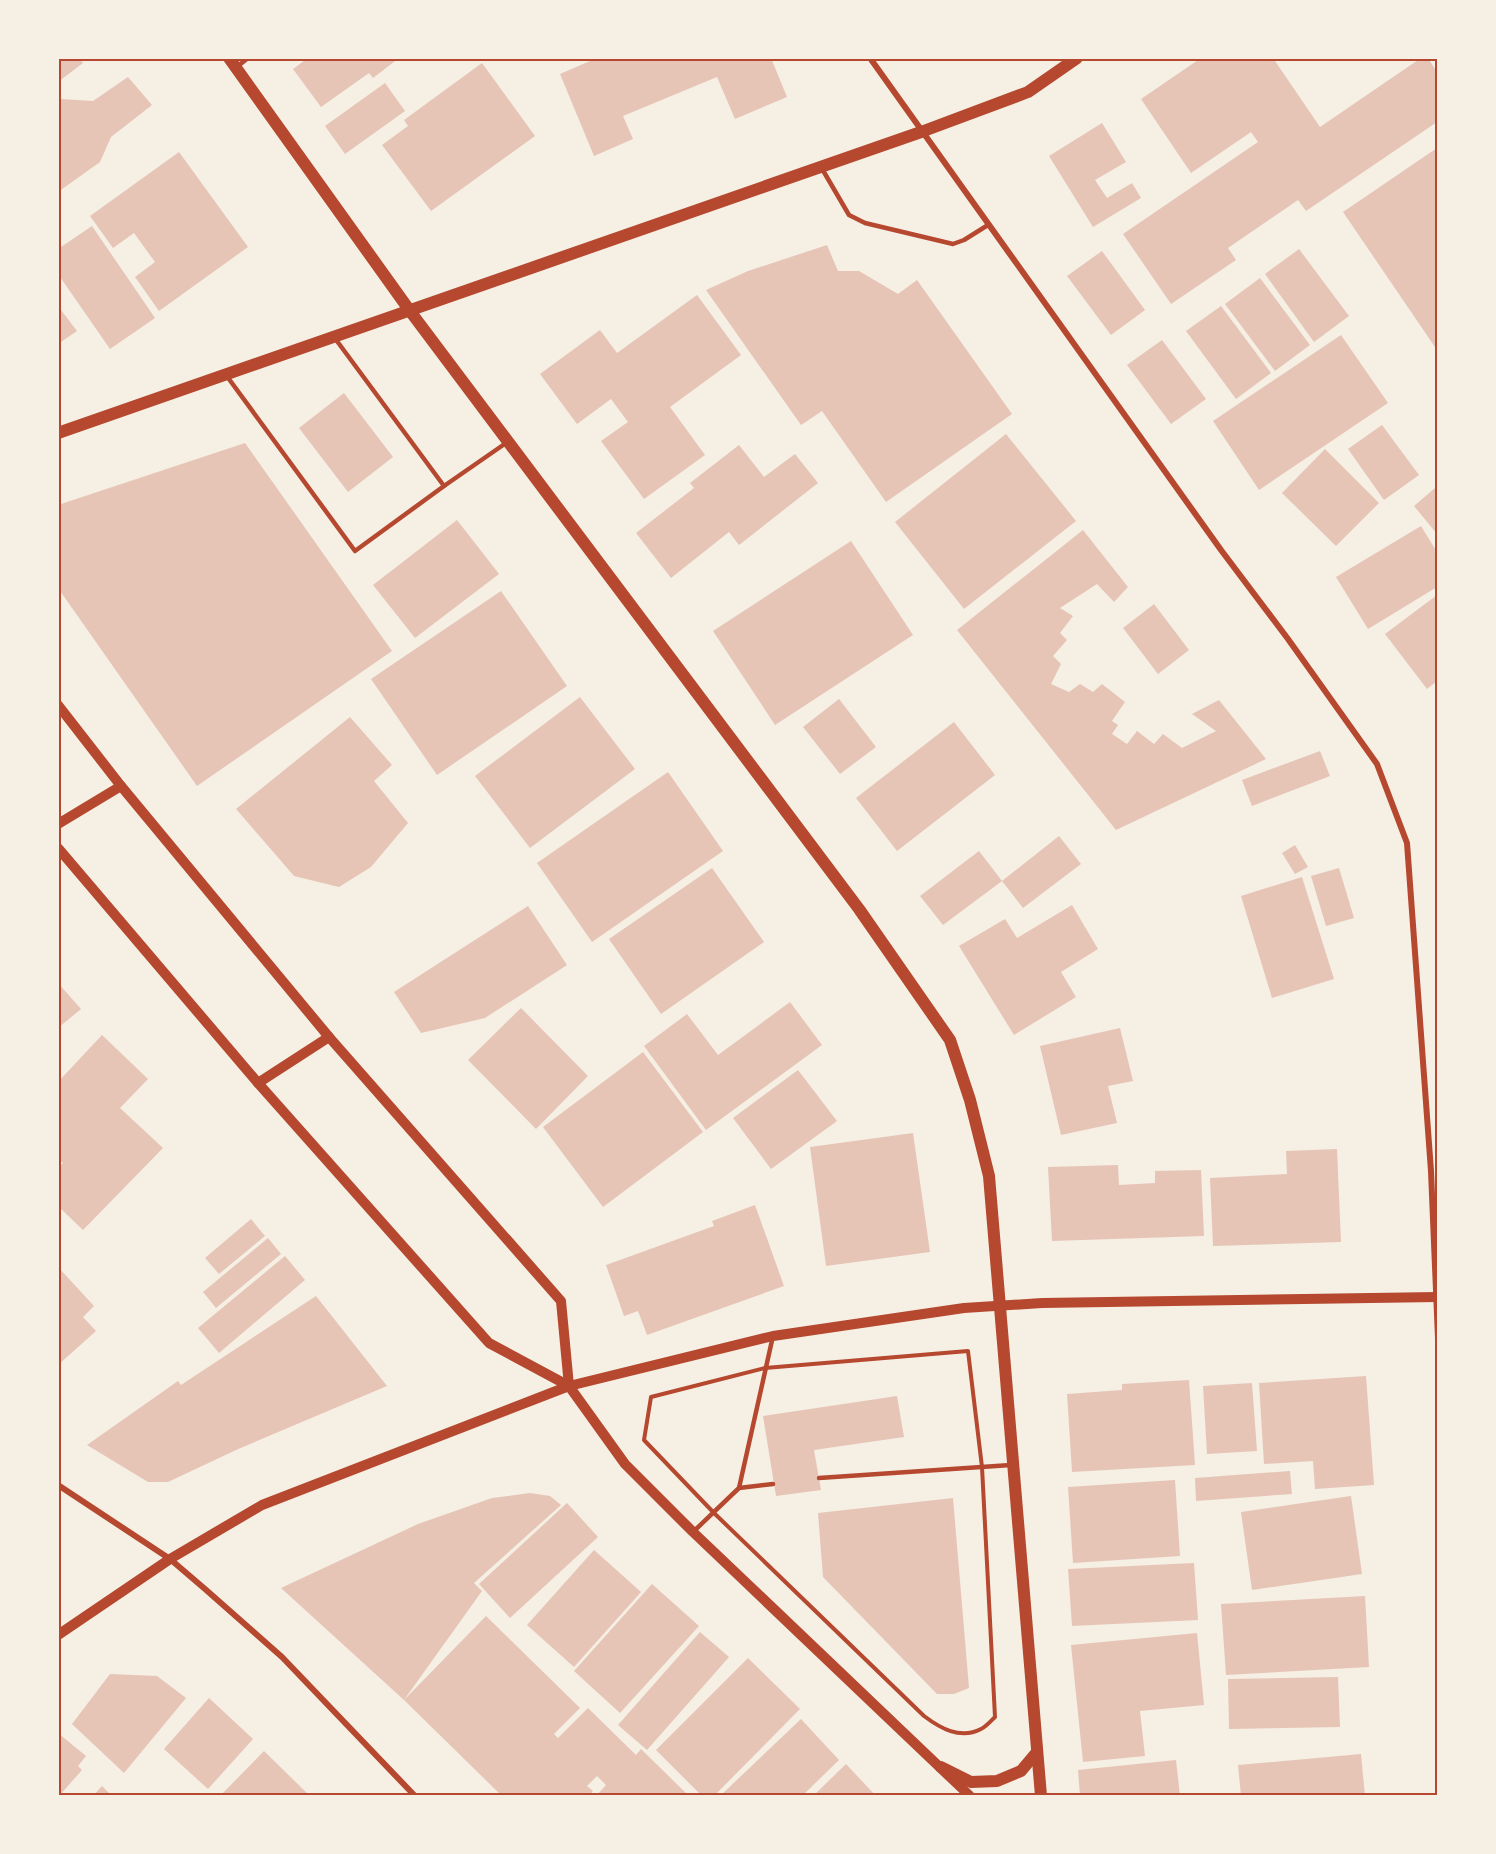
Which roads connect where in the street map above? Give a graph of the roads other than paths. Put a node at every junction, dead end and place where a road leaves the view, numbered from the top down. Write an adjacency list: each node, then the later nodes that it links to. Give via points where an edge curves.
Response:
1 (248, 58): 4 (lane)
2 (870, 58): 5 (street)
3 (1077, 58): 5 (main road, via 1028,92)
4 (232, 63): 8 (main road)
5 (921, 132): 6 (main road); 7 (street)
6 (820, 167): 7 (lane, via 849,215 865,223 952,244); 8 (main road)
7 (988, 225): 20 (street, via 1377,764 1407,843)
8 (410, 311): 9 (main road); 12 (main road)
9 (334, 337): 10 (main road); 13 (lane)
10 (226, 375): 11 (main road); 13 (lane, via 355,551)
11 (58, 433)
12 (508, 442): 13 (lane); 21 (main road, via 859,909 950,1040 989,1176)
13 (444, 486)
14 (58, 705): 15 (street)
15 (121, 786): 16 (street); 18 (street)
16 (58, 824)
17 (58, 848): 19 (street)
18 (329, 1037): 19 (street); 24 (street, via 561,1301)
19 (258, 1083): 24 (street, via 489,1343)
20 (1437, 1297): 21 (street); 23 (street)
21 (1000, 1306): 22 (street); 25 (main road)
22 (773, 1336): 24 (street); 29 (lane)
23 (1437, 1338)
24 (569, 1386): 30 (street, via 625,1464); 31 (street, via 262,1505)
25 (1013, 1465): 26 (lane); 33 (main road)
26 (819, 1479)
27 (773, 1484): 29 (lane)
28 (58, 1485): 31 (street)
29 (739, 1488): 30 (lane)
30 (693, 1532): 34 (street)
31 (170, 1559): 32 (street); 35 (street, via 282,1657)
32 (58, 1635)
33 (1037, 1752): 34 (main road, via 1021,1770 997,1781 971,1782); 37 (main road)
34 (941, 1767): 36 (street)
35 (415, 1796)
36 (970, 1796)
37 (1041, 1796)

